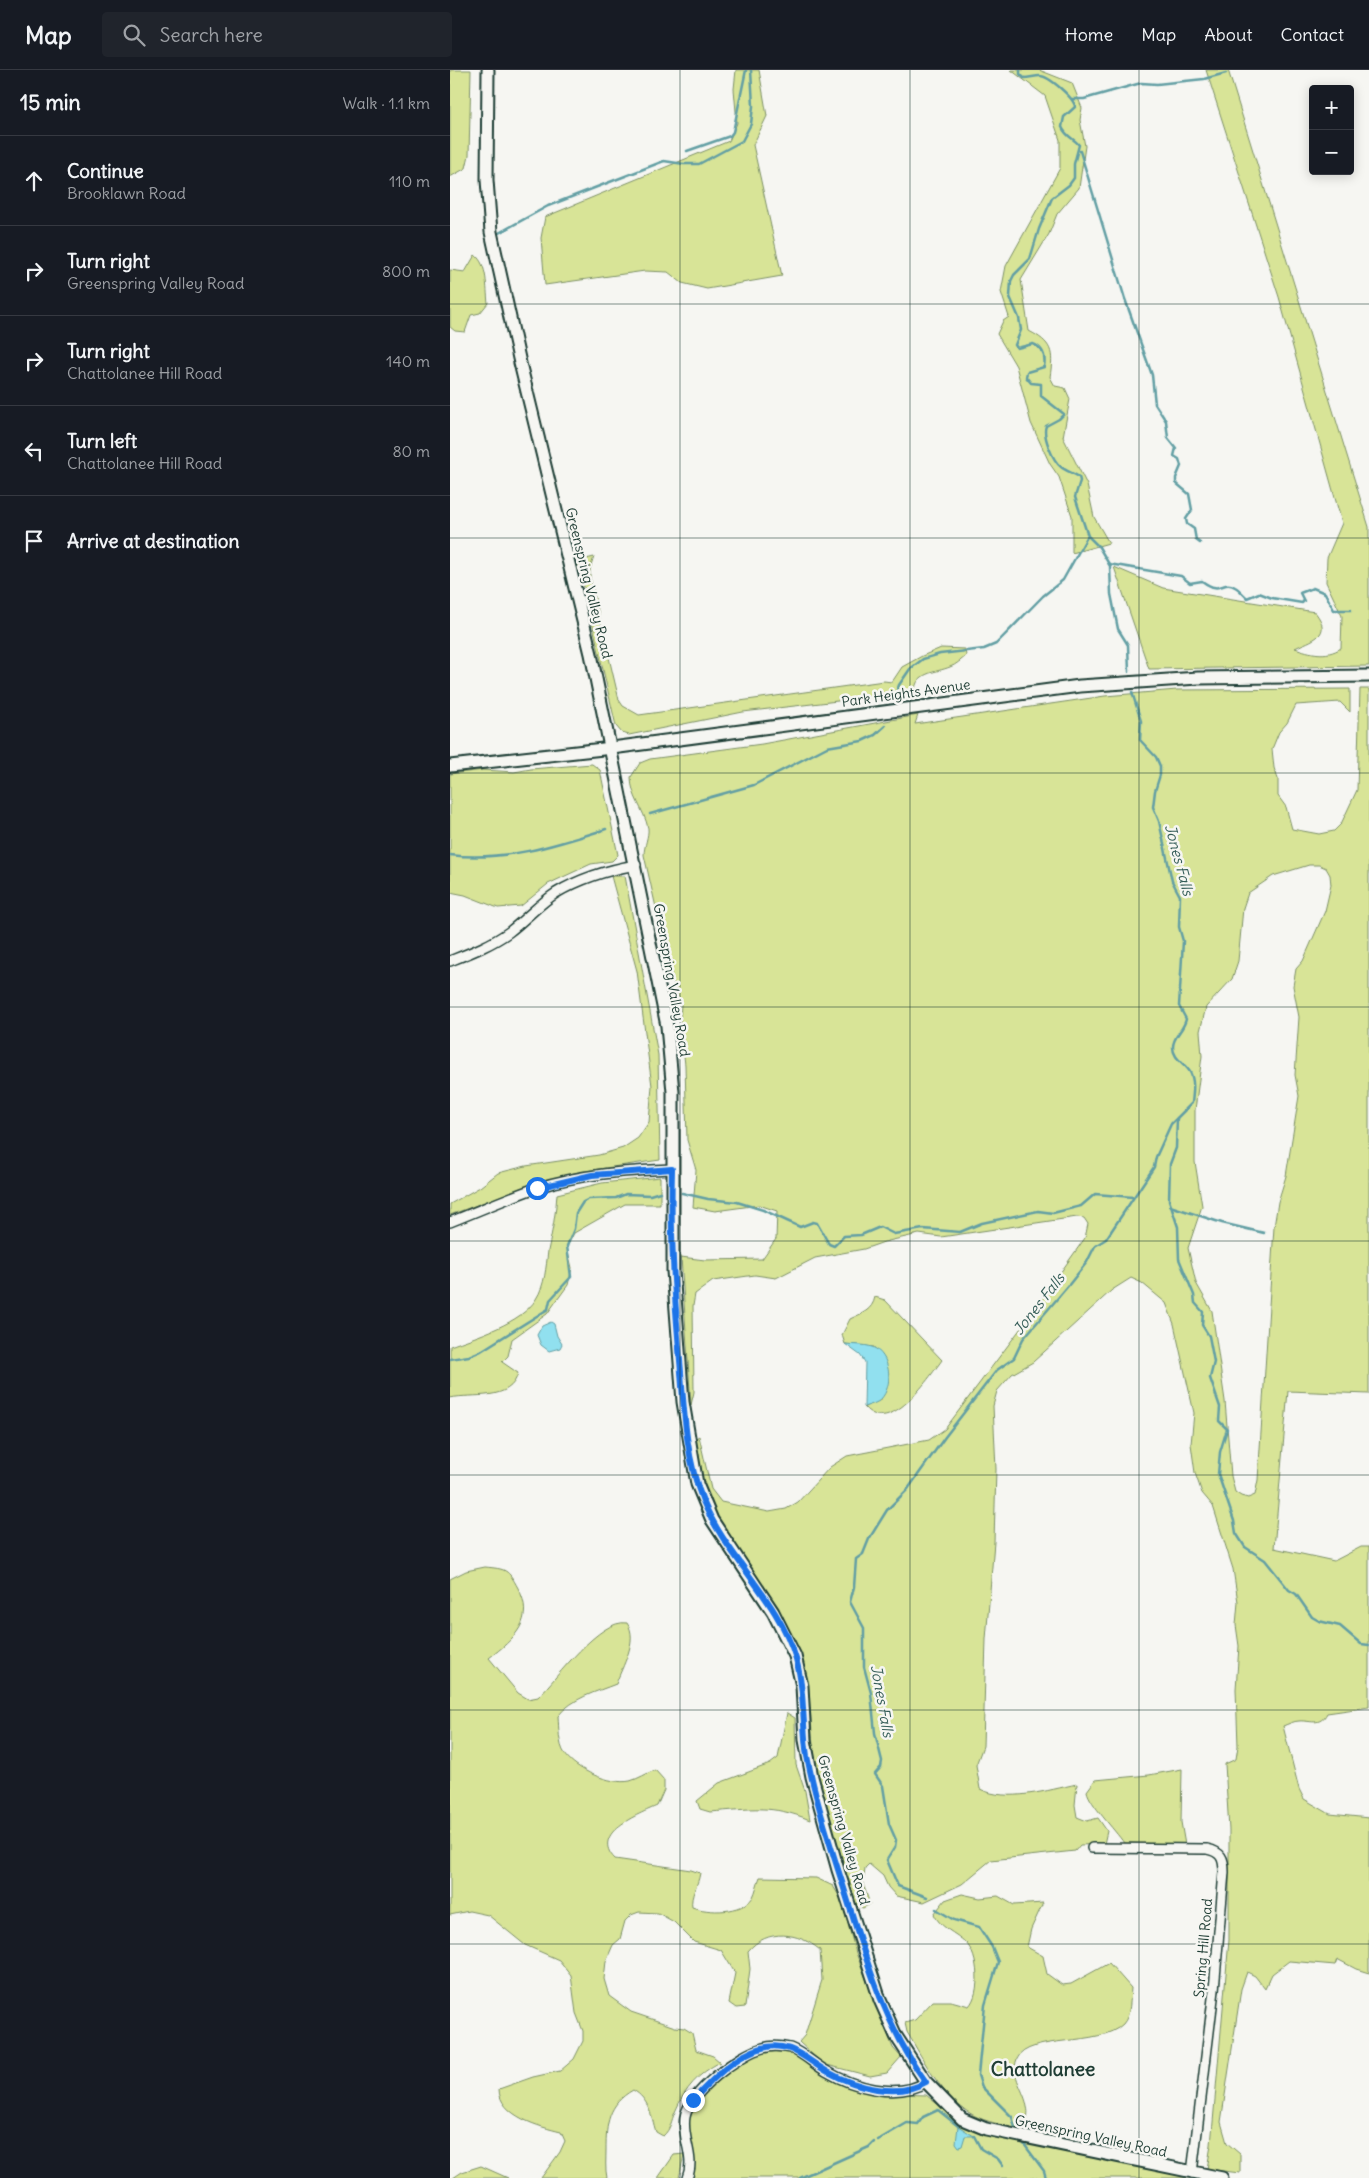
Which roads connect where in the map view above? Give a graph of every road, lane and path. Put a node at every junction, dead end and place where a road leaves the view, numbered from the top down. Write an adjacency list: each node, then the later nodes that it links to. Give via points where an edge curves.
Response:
1 (488, 70): 3 (main road, Greenspring Valley Road, via 490,232)
2 (1369, 676): 3 (main road, Park Heights Avenue, via 1198,678 1080,686)
3 (612, 748): 4 (main road, Park Heights Avenue); 5 (main road, Greenspring Valley Road)
4 (450, 766)
5 (636, 865): 6 (street, via 609,870 572,885 543,902 493,942); 7 (main road, Greenspring Valley Road, via 667,1026 673,1092)
6 (450, 961)
7 (672, 1169): 8 (street, via 623,1171 564,1181 537,1188); 10 (main road, Greenspring Valley Road, via 676,1319 683,1402 697,1484 724,1540 790,1641 802,1686 805,1740 812,1777 851,1911 880,2000 896,2036)
8 (450, 1222)
9 (1092, 1848): 11 (street, Spring Hill Road, via 1207,1849 1216,1851 1223,1858 1214,1990)
10 (926, 2082): 11 (main road, Greenspring Valley Road, via 957,2114 976,2126); 12 (street, via 907,2089 877,2089 846,2081 790,2048 762,2048 722,2072 687,2108 684,2124 691,2166)
11 (1192, 2173): 13 (main road, Greenspring Valley Road)
12 (688, 2178)
13 (1222, 2178)

